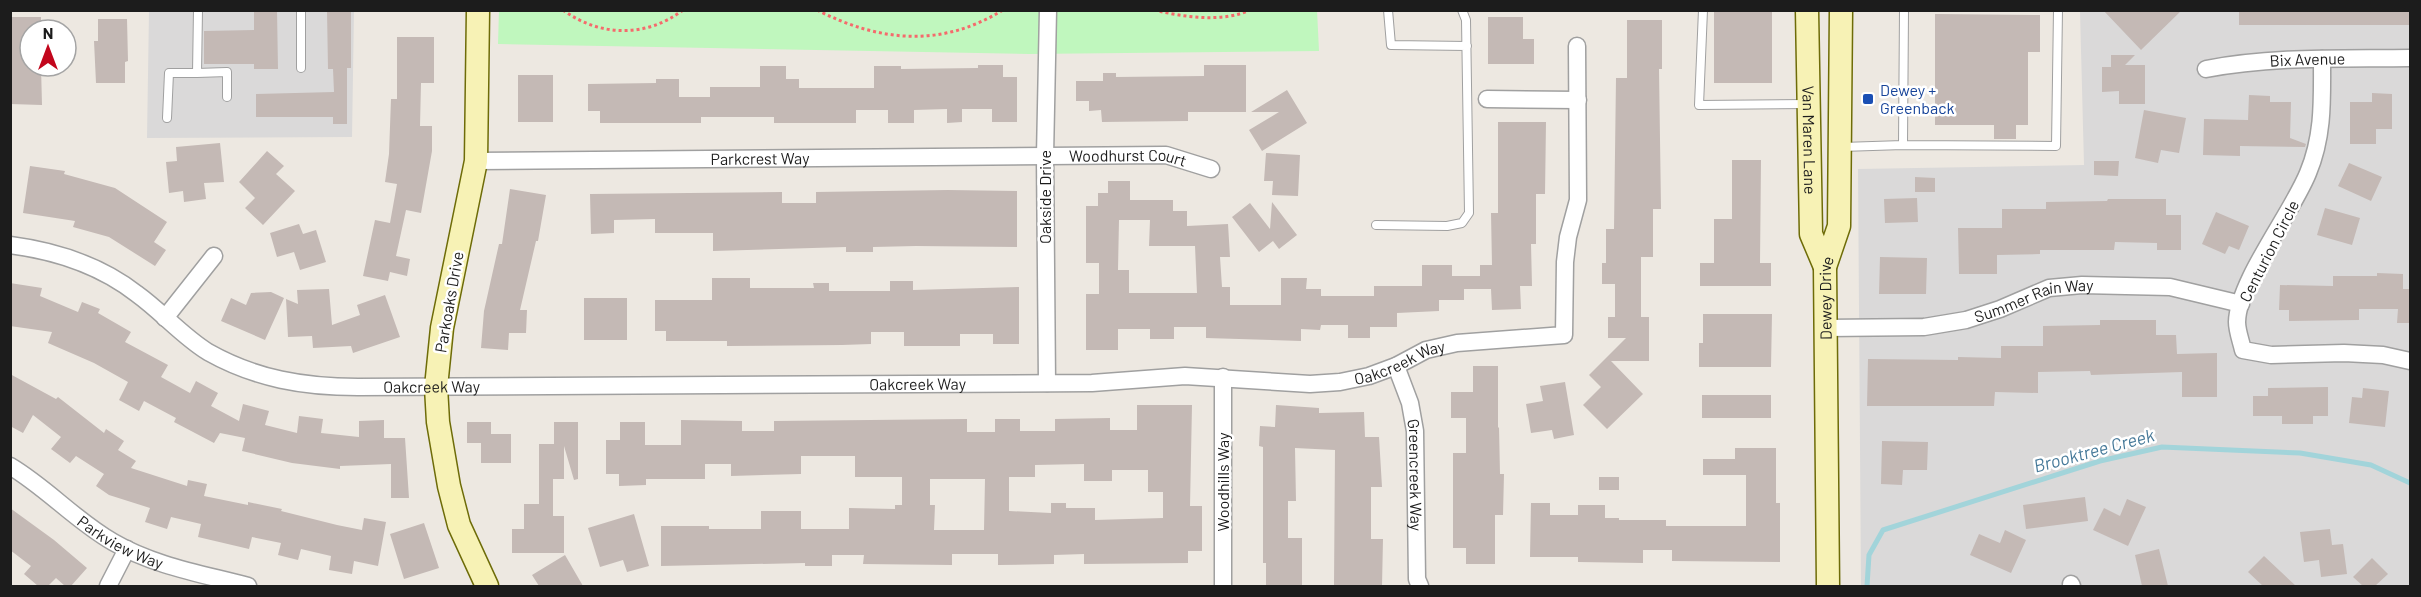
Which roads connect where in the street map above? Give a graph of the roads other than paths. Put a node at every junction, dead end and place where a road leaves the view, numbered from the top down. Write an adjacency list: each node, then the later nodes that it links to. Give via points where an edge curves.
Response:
1 (198, 10): 18 (lane)
2 (301, 10): 16 (lane)
3 (478, 10): 27 (main road, Parkoaks Drive)
4 (1048, 10): 26 (street, Oakside Drive)
5 (1388, 10): 12 (lane, via 1391,45)
6 (1462, 10): 12 (lane)
7 (1703, 10): 22 (lane, via 1699,105)
8 (1807, 10): 22 (main road, Van Maren Lane)
9 (1841, 10): 25 (main road, Dewey Drive)
10 (1904, 10): 24 (lane)
11 (2058, 10): 24 (lane, via 2056,146)
12 (1467, 46): 29 (lane, via 1468,213 1462,223 1447,226)
13 (1577, 46): 21 (street, Oakcreek Way)
14 (2410, 58): 15 (street, Bix Avenue)
15 (2322, 59): 17 (street, Bix Avenue, via 2248,62); 33 (street, Centurion Circle, via 2323,114 2315,153)
16 (301, 69)
17 (2206, 69)
18 (197, 73): 19 (lane, via 227,72); 23 (lane, via 169,73)
19 (227, 97)
20 (1487, 99): 21 (street)
21 (1578, 100): 37 (street, Oakcreek Way, via 1578,200 1565,262 1564,335 1457,343 1426,350)
22 (1809, 104): 32 (main road, Van Maren Lane, via 1811,234)
23 (167, 118)
24 (1903, 145): 25 (lane)
25 (1839, 147): 32 (main road, Dewey Drive, via 1839,226)
26 (1045, 156): 27 (street, Parkcrest Way); 28 (street, Woodhurst Court, via 1166,156); 39 (street, Oakside Drive)
27 (476, 161): 40 (main road, Parkoaks Drive, via 442,328)
28 (1211, 169)
29 (1376, 225)
30 (10, 245): 34 (street, Oakcreek Way, via 82,262 124,284)
31 (214, 256): 34 (street)
32 (1825, 267): 35 (main road, Dewey Drive)
33 (2241, 304): 35 (street, Summer Rain Way, via 2170,286 2082,285 2049,288 1956,322 1924,327); 36 (street, Centurion Circle, via 2237,323 2243,350 2271,355 2373,355)
34 (165, 318): 40 (street, Oakcreek Way, via 206,350 275,380 325,387)
35 (1826, 328): 48 (main road, Dewey Drive)
36 (2410, 362)
37 (1396, 366): 38 (street, Oakcreek Way, via 1340,382); 47 (street, Greencreek Way, via 1415,431)
38 (1223, 377): 39 (street, Oakcreek Way); 46 (street, Woodhills Way)
39 (1047, 383): 40 (street, Oakcreek Way)
40 (436, 387): 45 (main road, Parkoaks Drive, via 449,486 459,525)
41 (10, 466): 42 (street, Parkview Way, via 93,529)
42 (127, 549): 43 (street); 44 (street, Parkview Way)
43 (108, 586)
44 (248, 586)
45 (487, 586)
46 (1223, 586)
47 (1420, 586)
48 (1828, 586)

